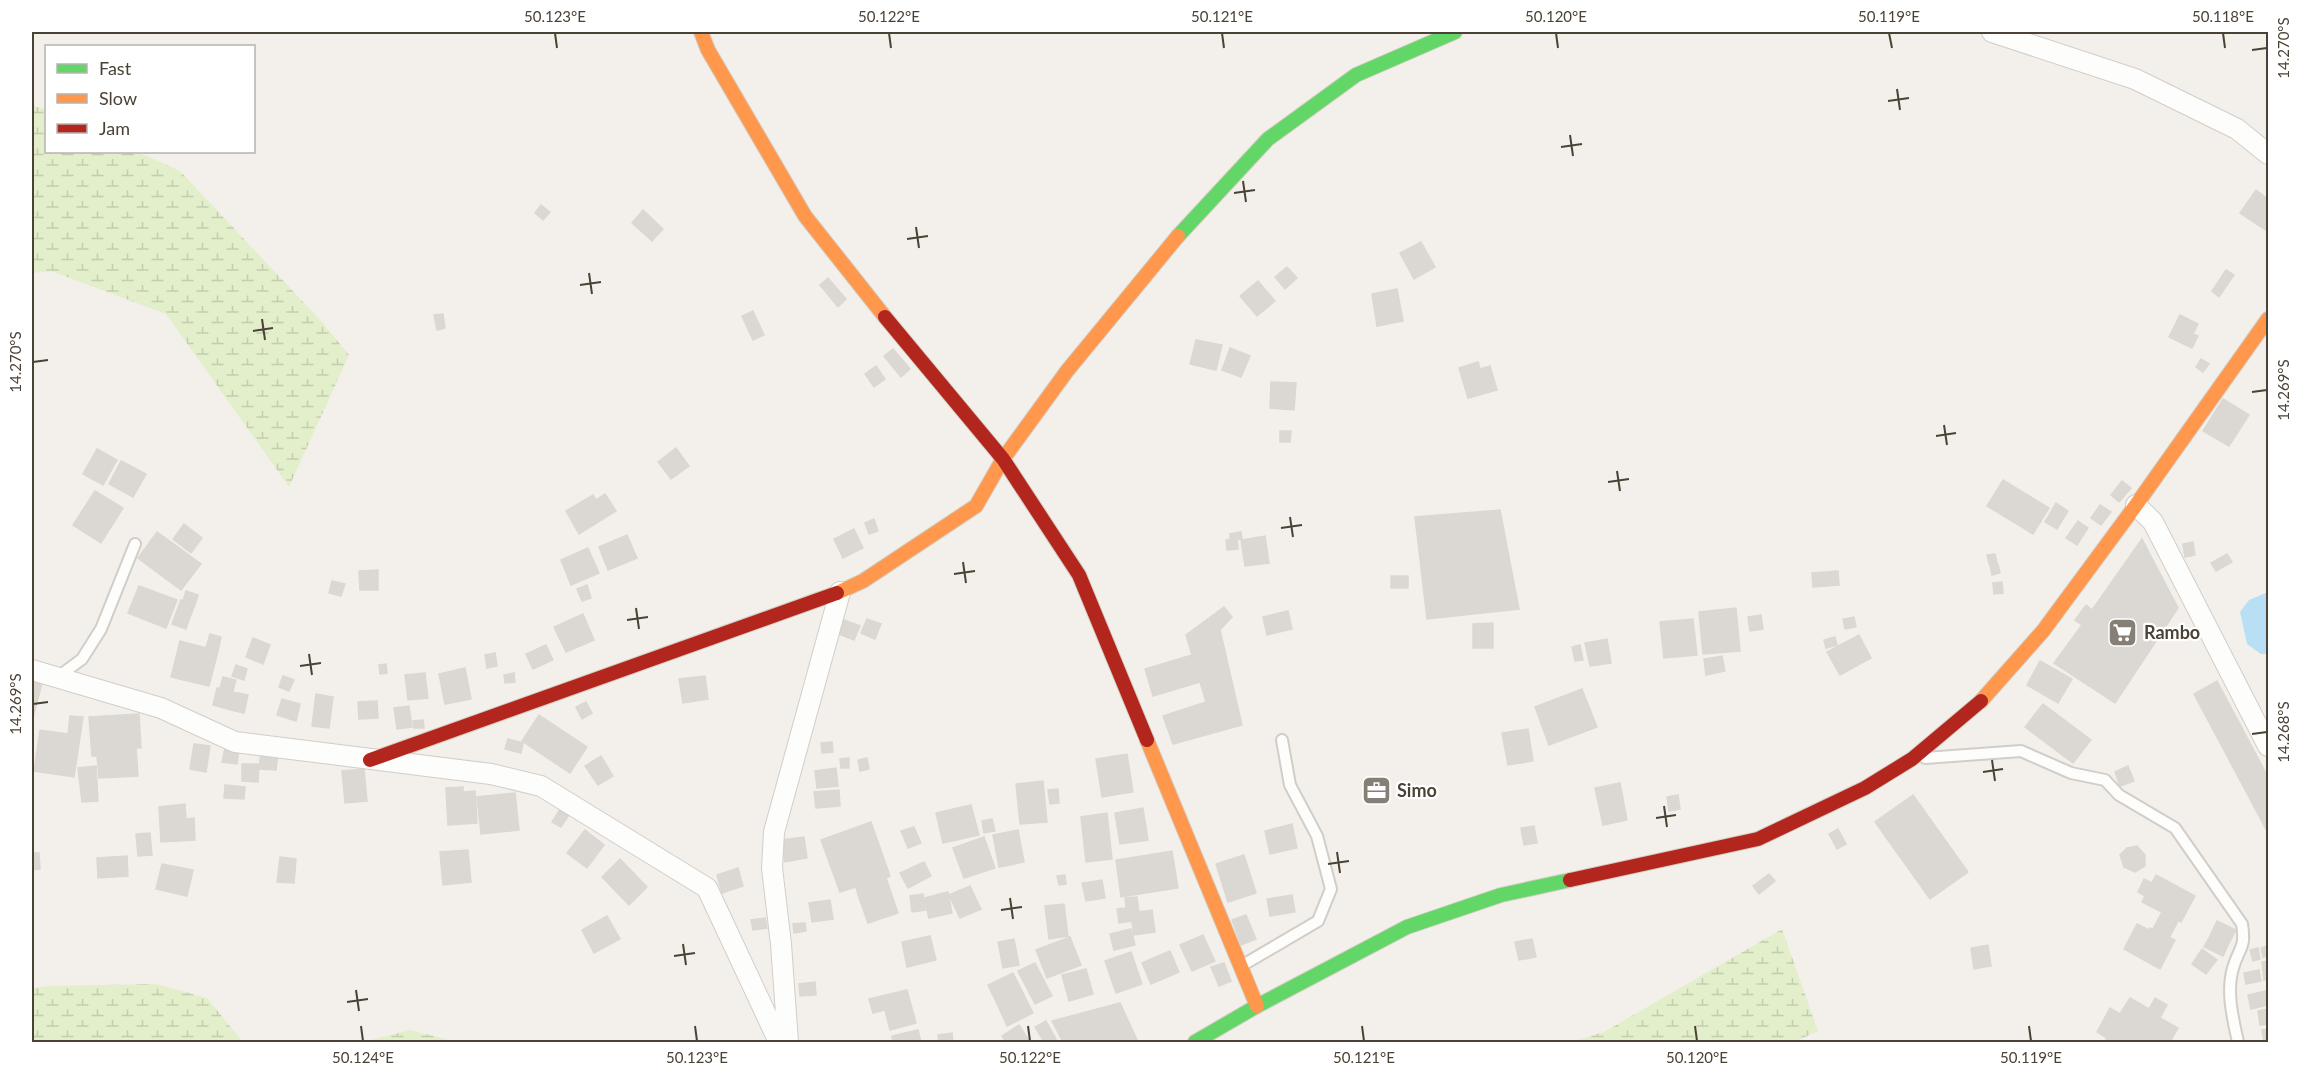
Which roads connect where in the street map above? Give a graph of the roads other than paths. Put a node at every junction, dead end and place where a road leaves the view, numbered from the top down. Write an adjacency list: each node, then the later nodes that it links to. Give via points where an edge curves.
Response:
1 (701, 32): 6 (street, via 805,216)
2 (1455, 32): 6 (street, via 1356,75 1268,139 1183,230 1067,371)
3 (1992, 32): 4 (street, via 2135,79 2237,129)
4 (2268, 154)
5 (2268, 319): 7 (street)
6 (1003, 459): 9 (street, via 976,506); 16 (street, via 1079,575)
7 (2136, 505): 13 (street, via 2153,522); 14 (street, via 2043,631 1987,695)
8 (135, 544): 11 (lane, via 101,628 82,658)
9 (840, 592): 15 (street); 19 (street, via 774,832 772,868)
10 (32, 670): 11 (street)
11 (58, 677): 15 (street, via 160,708 235,742)
12 (1282, 740): 16 (lane, via 1290,785 1317,836 1331,889 1318,921)
13 (2268, 746)
14 (1912, 759): 17 (street, via 1865,788 1758,839 1501,895 1407,927); 21 (lane, via 2021,751 2071,773 2105,780 2119,795 2175,828 2242,924 2245,941 2232,969 2231,1008)
15 (370, 760): 18 (street, via 491,774 541,786 707,888)
16 (1240, 966): 17 (street)
17 (1257, 1006): 20 (street)
18 (779, 1042)
19 (788, 1042)
20 (1195, 1042)
21 (2238, 1042)

